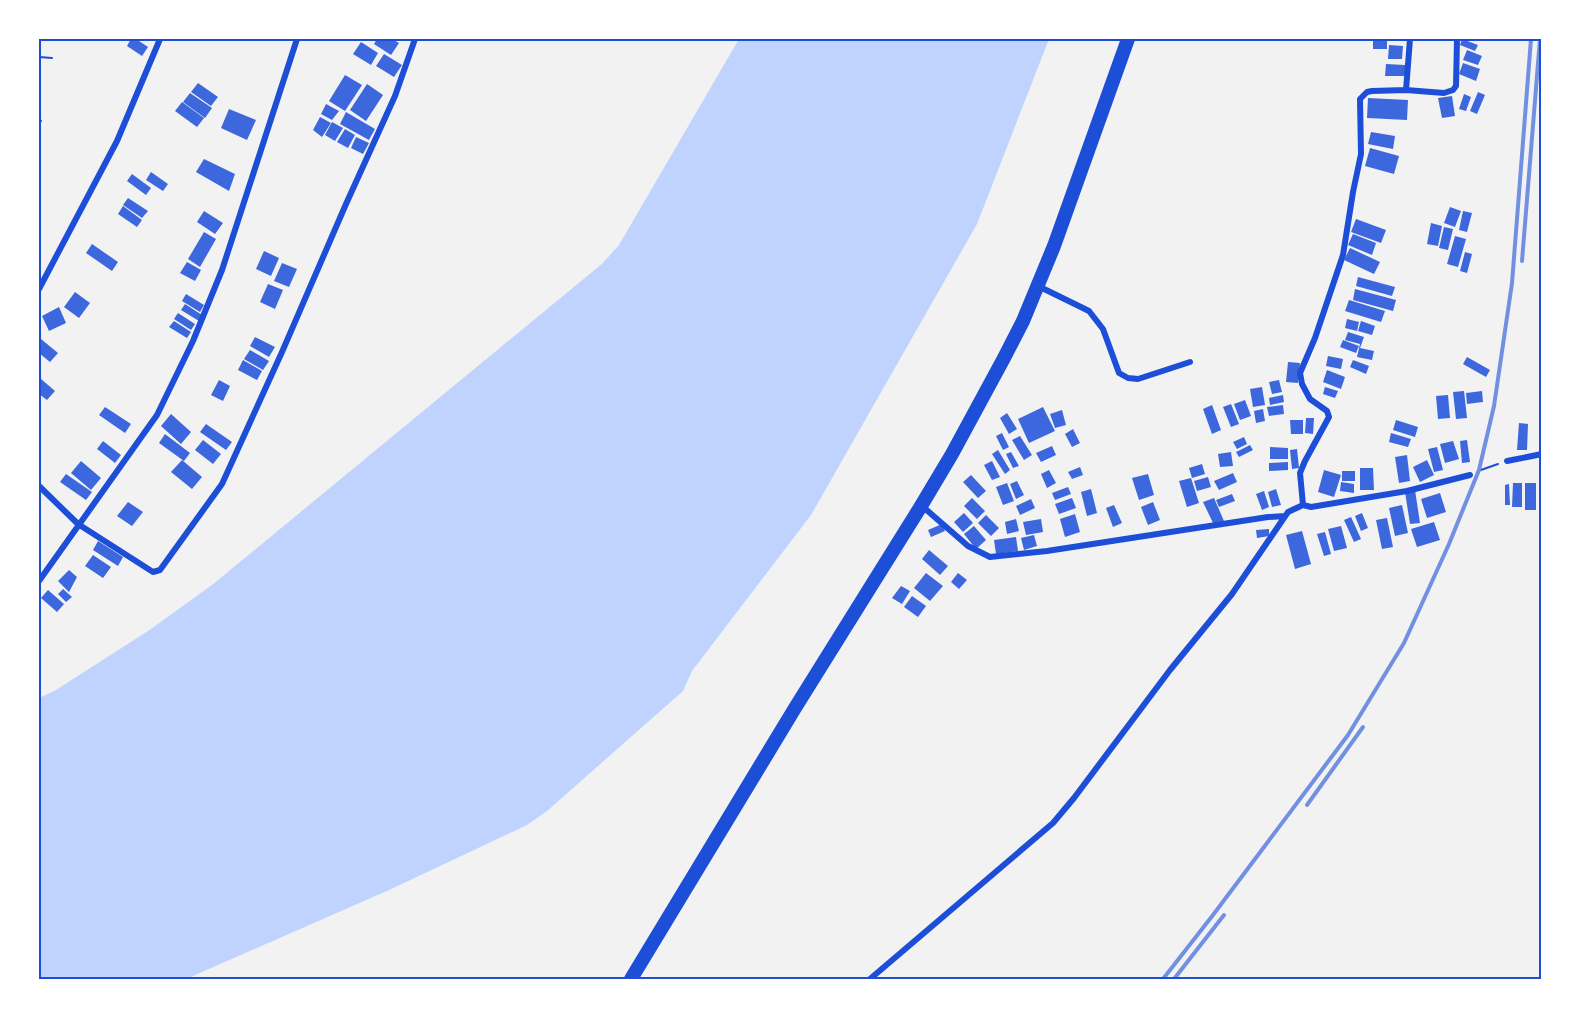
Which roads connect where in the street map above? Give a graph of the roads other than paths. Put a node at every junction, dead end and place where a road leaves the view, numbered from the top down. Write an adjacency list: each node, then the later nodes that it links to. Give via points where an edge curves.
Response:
1 (160, 39): 9 (street, via 117,141)
2 (297, 39): 18 (street, via 222,270 193,341 157,415)
3 (415, 39): 18 (street, via 394,96 222,484 157,572)
4 (1128, 39): 8 (highway)
5 (1410, 39): 7 (street)
6 (1457, 39): 7 (street, via 1453,90)
7 (1407, 90): 15 (street, via 1372,91 1360,99 1361,154 1343,255 1300,373 1310,399 1329,417 1300,474)
8 (1037, 286): 10 (street, via 1089,310 1103,329 1119,373 1128,378 1138,379); 16 (highway, via 1004,358)
9 (39, 289)
10 (1190, 362)
11 (1542, 454): 12 (street)
12 (1507, 461)
13 (1470, 475): 15 (street, via 1326,506)
14 (39, 486): 18 (street)
15 (1303, 505): 17 (street)
16 (921, 506): 17 (street, via 968,546 990,557); 20 (highway)
17 (1285, 516): 21 (street, via 1232,594 1053,823)
18 (78, 524): 19 (street)
19 (39, 581)
20 (632, 979)
21 (870, 979)

